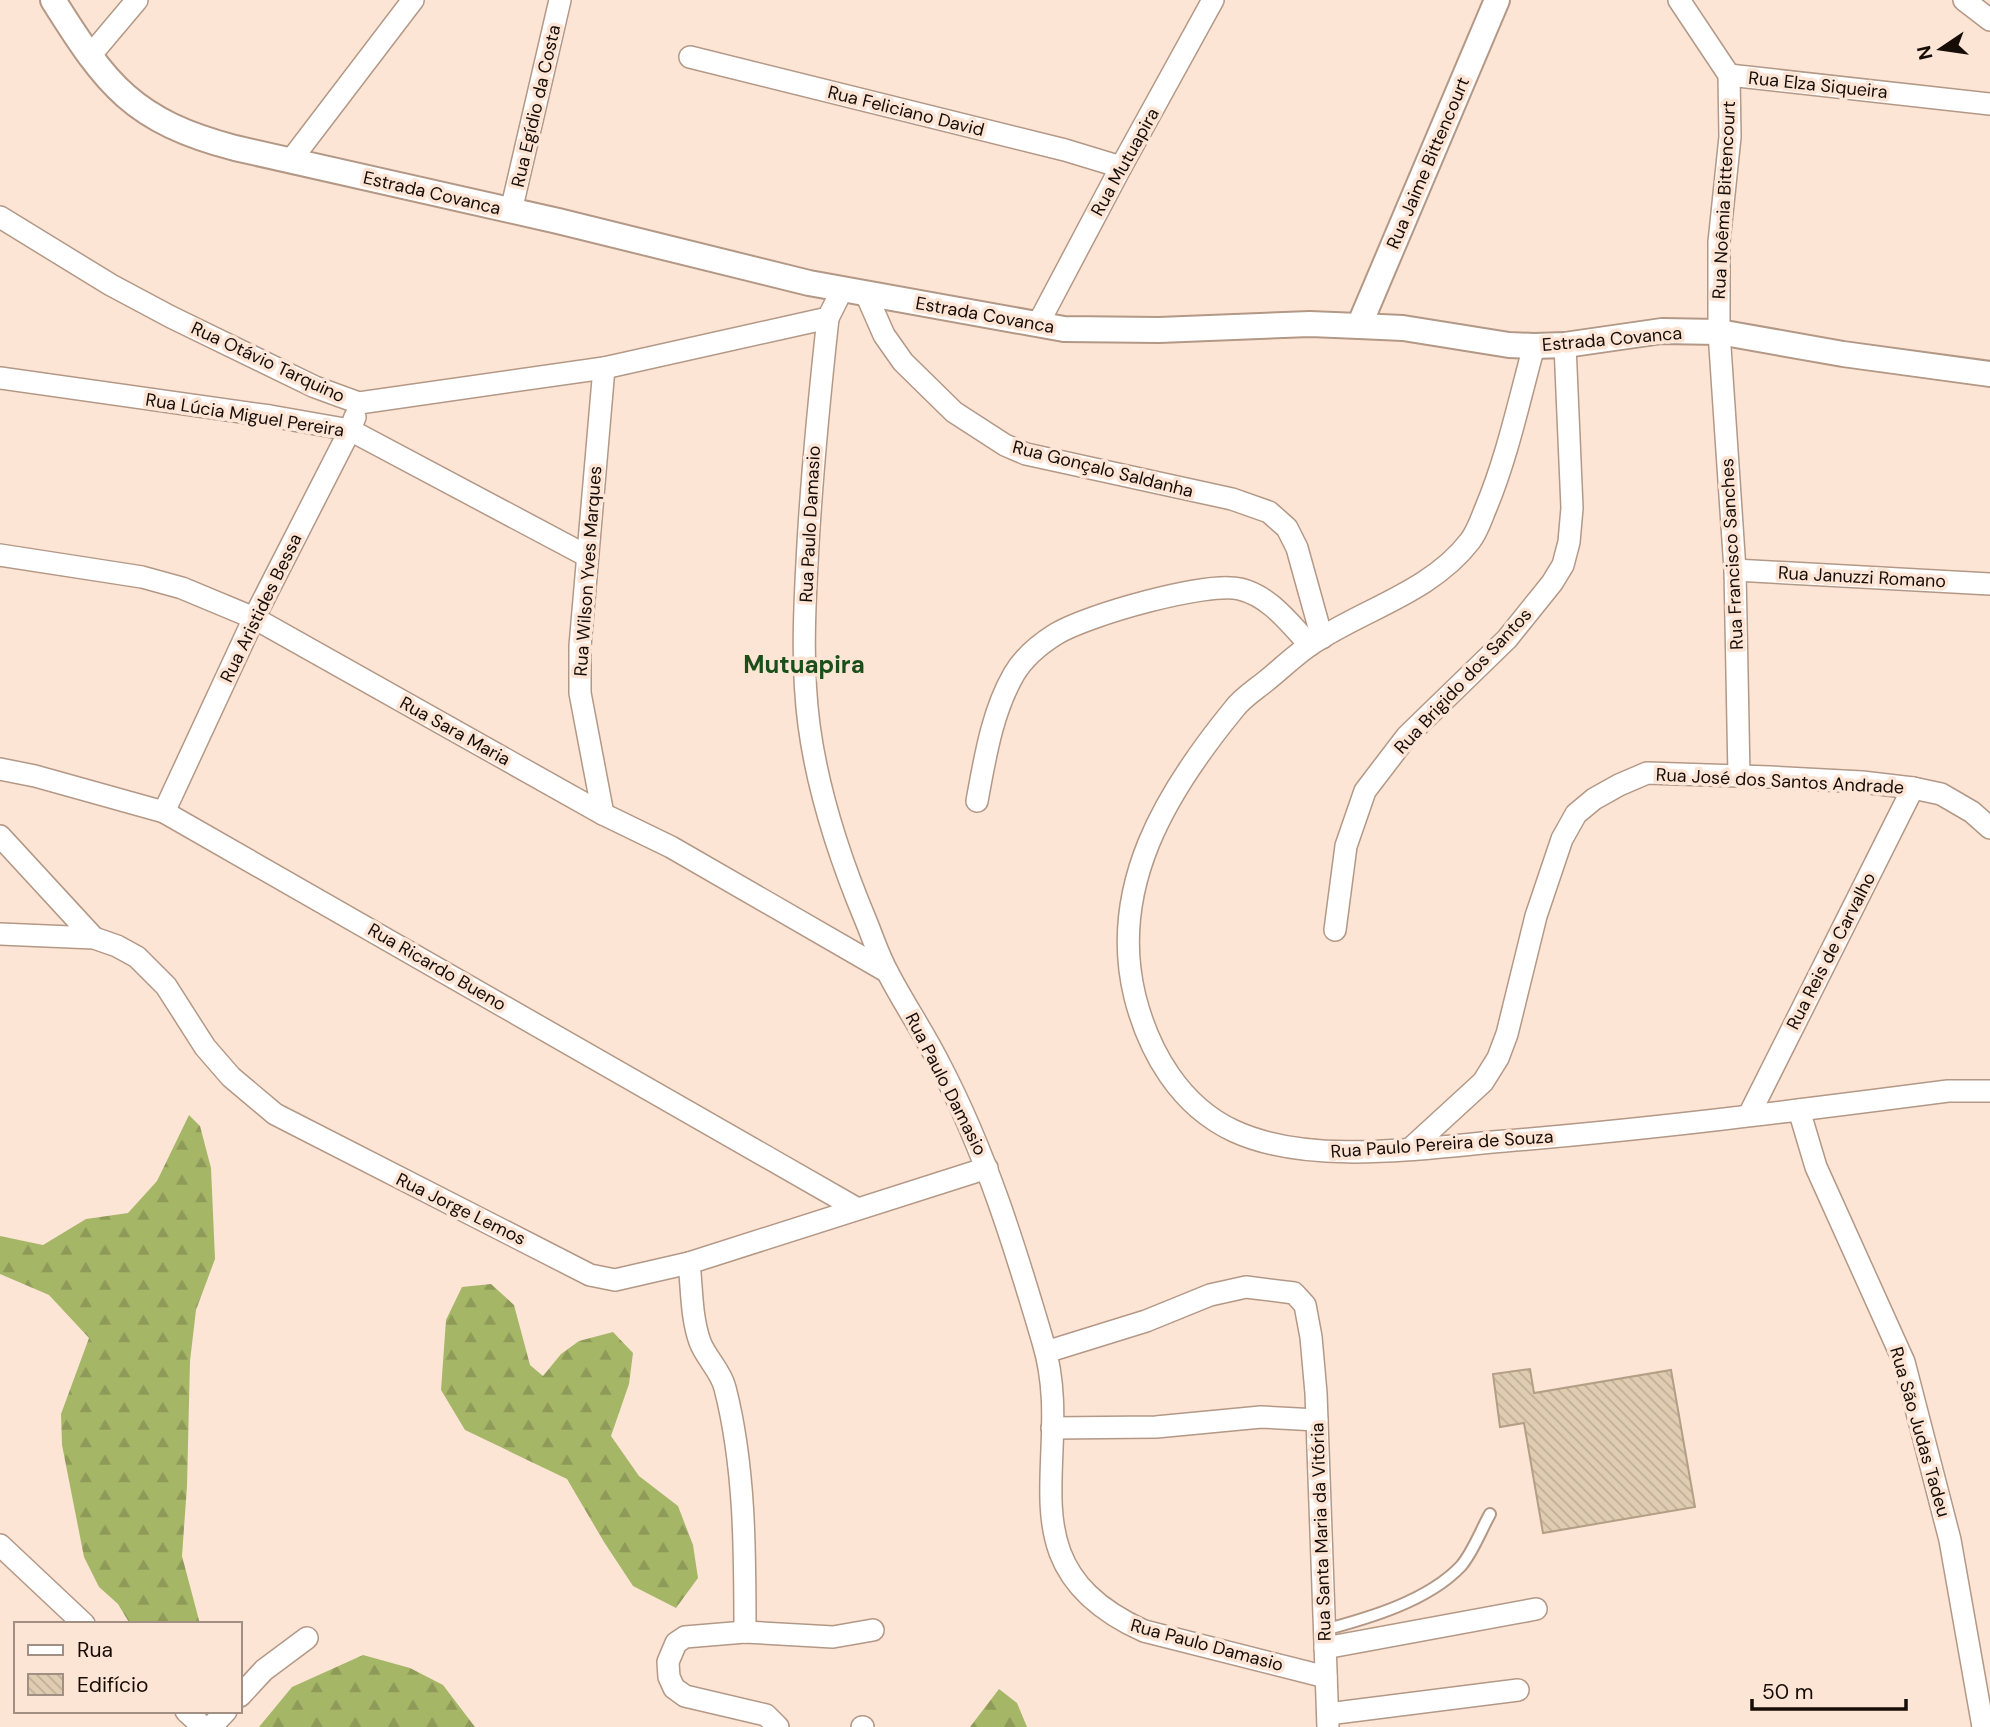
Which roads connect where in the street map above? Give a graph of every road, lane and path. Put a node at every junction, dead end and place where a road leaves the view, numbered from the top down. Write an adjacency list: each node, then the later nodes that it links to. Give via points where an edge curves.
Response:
1 (53, 0): 10 (street, Estrada Covanca)
2 (137, 0): 10 (street)
3 (413, 0): 14 (street)
4 (560, 0): 16 (street, Rua Egídio da Costa)
5 (1497, 0): 21 (street, Rua Jaime Bittencourt)
6 (1679, 0): 12 (street, Rua Noêmia Bittencourt)
7 (1964, 0): 9 (street)
8 (1210, 1): 15 (street, Rua Mutuapira)
9 (1990, 20)
10 (89, 57): 14 (street, Estrada Covanca, via 114,87 143,111 183,132)
11 (690, 57): 15 (street, Rua Feliciano David)
12 (1729, 75): 13 (street, Rua Elza Siqueira); 22 (street, Rua Noêmia Bittencourt)
13 (1990, 104)
14 (291, 160): 16 (street, Estrada Covanca)
15 (1121, 167): 20 (street, Rua Mutuapira)
16 (512, 211): 18 (street, Estrada Covanca)
17 (0, 217): 28 (street, Rua Otávio Tarquino, via 171,317 315,387)
18 (854, 292): 19 (street); 20 (street, Estrada Covanca); 35 (street, Rua Gonçalo Saldanha, via 903,362 954,412 1005,445 1026,454 1231,499 1269,512 1287,528 1297,548)
19 (828, 318): 25 (street); 47 (street, Rua Paulo Damasio, via 803,634 809,726 822,792 848,877)
20 (1038, 324): 21 (street, Estrada Covanca, via 1105,331)
21 (1359, 326): 24 (street, Estrada Covanca)
22 (1719, 332): 23 (street, Estrada Covanca, via 1662,331); 26 (street, Estrada Covanca); 32 (street, Rua Francisco Sanches)
23 (1565, 345): 24 (street, Estrada Covanca); 44 (street, Rua Brigido dos Santos, via 1572,508 1563,565 1507,639 1407,736 1365,791 1346,846)
24 (1534, 346): 35 (street, Rua Paulo Pereira de Souza, via 1497,482 1472,539 1416,586)
25 (604, 368): 28 (street, Rua Otávio Tarquino); 31 (street, Rua Wilson Yves Marques)
26 (1990, 374)
27 (0, 378): 29 (street, Rua Lúcia Miguel Pereira)
28 (359, 403): 29 (street, Rua Aristides Bessa)
29 (350, 430): 31 (street, Rua Lúcia Miguel Pereira); 34 (street, Rua Aristides Bessa)
30 (0, 555): 34 (street, Rua Sara Maria, via 142,577)
31 (587, 556): 41 (street, Rua Wilson Yves Marques, via 580,693)
32 (1735, 570): 33 (street, Rua Januzzi Romano); 37 (street, Rua Francisco Sanches)
33 (1990, 584)
34 (254, 618): 40 (street, Rua Aristides Bessa); 41 (street, Rua Sara Maria)
35 (1316, 641): 39 (street, via 1270,603 1243,589 1224,586 1114,610 1058,632 1031,652 1014,674 990,732); 51 (street, Rua Paulo Pereira de Souza, via 1236,705 1158,819 1136,874 1127,934 1131,981 1142,1025 1171,1080 1198,1108 1233,1130 1275,1145 1317,1152)
36 (0, 769): 40 (street, Rua Ricardo Bueno)
37 (1739, 776): 38 (street, Rua José dos Santos Andrade); 51 (street, Rua José dos Santos Andrade, via 1647,773 1602,794 1576,814 1562,839 1536,916 1498,1058 1483,1082)
38 (1913, 788): 42 (street, Rua José dos Santos Andrade, via 1941,794); 50 (street, Rua Reis de Carvalho)
39 (977, 801)
40 (164, 812): 53 (street, Rua Ricardo Bueno)
41 (603, 814): 47 (street, Rua Sara Maria, via 671,847)
42 (1990, 828)
43 (0, 836): 46 (street)
44 (1335, 930)
45 (0, 934): 46 (street, Rua Jorge Lemos)
46 (94, 938): 54 (street, Rua Jorge Lemos, via 137,957 166,986 205,1047 231,1077 275,1114 590,1275 615,1280)
47 (886, 971): 52 (street, Rua Paulo Damasio, via 940,1065)
48 (1990, 1091): 49 (street, Rua Paulo Pereira de Souza, via 1948,1091)
49 (1799, 1110): 50 (street, Rua Paulo Pereira de Souza); 71 (street, Rua São Judas Tadeu, via 1825,1189 1904,1362 1950,1540)
50 (1749, 1115): 51 (street, Rua Paulo Pereira de Souza)
51 (1410, 1149)
52 (987, 1168): 53 (street, Rua Jorge Lemos); 55 (street, Rua Paulo Damasio)
53 (856, 1208): 54 (street, Rua Jorge Lemos)
54 (690, 1263): 63 (street, via 699,1339 725,1386 735,1440 744,1533)
55 (1046, 1352): 56 (street, Rua Santa Maria da Vitória, via 1146,1321 1210,1295 1246,1287 1294,1293 1305,1305 1311,1337); 57 (street, Rua Paulo Damasio)
56 (1317, 1420): 57 (street, via 1261,1417 1156,1427); 65 (street, Rua Santa Maria da Vitória)
57 (1052, 1428): 66 (street, Rua Paulo Damasio, via 1051,1524 1063,1563 1096,1604 1144,1631)
58 (1490, 1514): 65 (lane, via 1462,1565 1433,1590)
59 (0, 1545): 61 (street)
60 (1536, 1609): 65 (street)
61 (82, 1622)
62 (873, 1630): 63 (street, via 833,1637)
63 (745, 1632): 73 (street, via 685,1637 670,1653 669,1677 685,1696 766,1715)
64 (306, 1638): 68 (street)
65 (1324, 1639): 66 (street, Rua Santa Maria da Vitória)
66 (1326, 1677): 70 (street, Rua Santa Maria da Vitória)
67 (1518, 1690): 70 (street)
68 (242, 1694)
69 (222, 1713): 72 (street)
70 (1328, 1721)
71 (1985, 1721)
72 (199, 1723)
73 (778, 1727)

